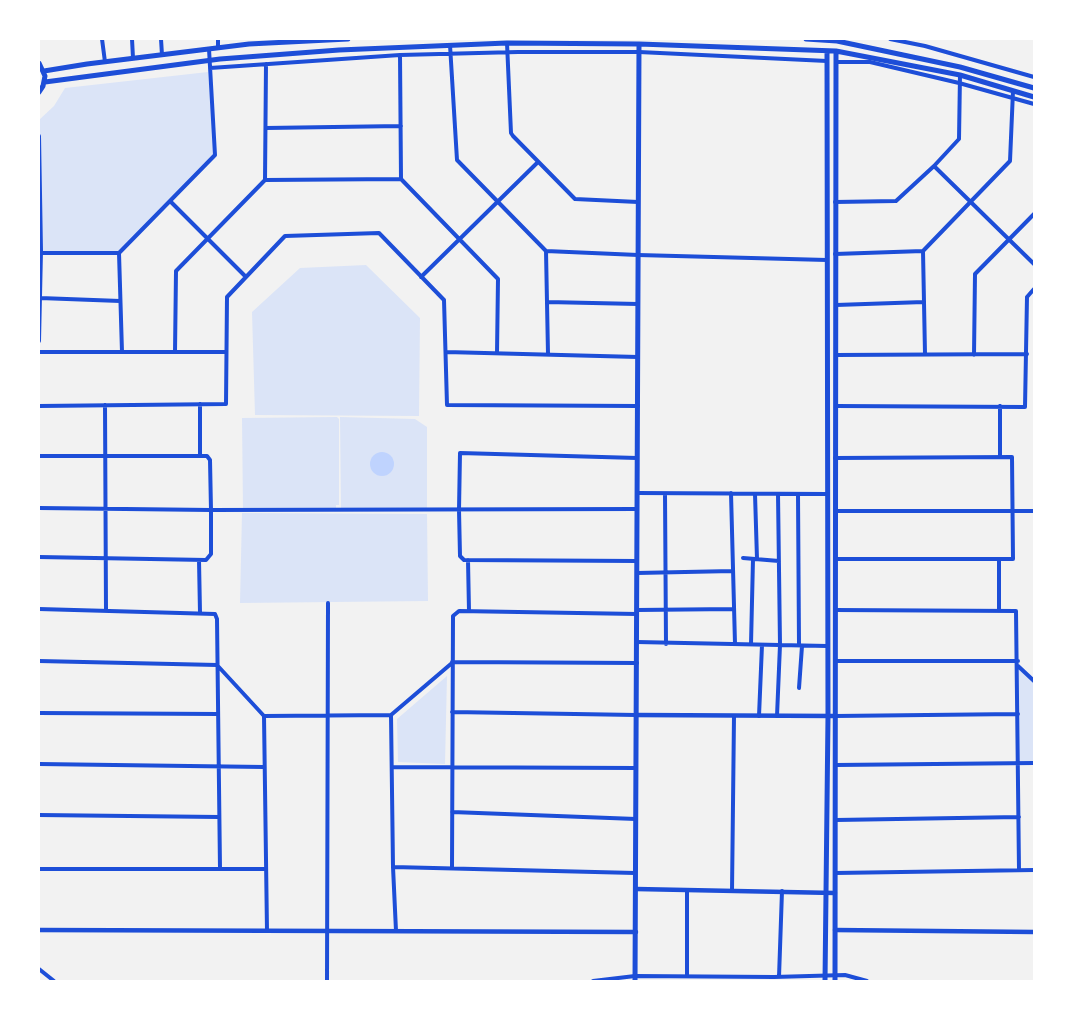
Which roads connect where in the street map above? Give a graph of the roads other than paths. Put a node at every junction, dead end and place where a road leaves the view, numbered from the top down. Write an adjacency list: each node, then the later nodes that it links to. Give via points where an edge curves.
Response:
1 (102, 39): 23 (street)
2 (132, 39): 21 (street)
3 (161, 39): 19 (street)
4 (218, 39): 13 (street)
5 (348, 39): 13 (main road)
6 (806, 39): 8 (main road)
7 (890, 39): 31 (street)
8 (837, 40): 15 (street); 34 (main road)
9 (639, 41): 10 (main road); 14 (main road); 17 (main road)
10 (507, 43): 11 (main road); 16 (street)
11 (450, 45): 18 (street); 22 (main road)
12 (209, 48): 13 (main road); 19 (main road); 22 (street)
13 (218, 48)
14 (827, 51): 15 (main road); 24 (main road)
15 (836, 51): 25 (main road); 30 (main road)
16 (507, 52): 17 (street); 18 (street); 43 (street, via 511,133)
17 (639, 52): 24 (street); 49 (main road)
18 (450, 54): 20 (street); 48 (street, via 456,160)
19 (162, 55): 21 (main road)
20 (400, 55): 27 (street); 40 (street)
21 (134, 58): 23 (main road)
22 (210, 61): 28 (street); 32 (main road)
23 (105, 62): 29 (main road)
24 (827, 62): 62 (main road)
25 (836, 62): 33 (street, via 870,62); 50 (main road)
26 (39, 63): 29 (main road)
27 (266, 64): 28 (street); 41 (street)
28 (210, 68): 47 (street, via 214,155)
29 (44, 71): 32 (main road)
30 (960, 75): 33 (street); 35 (main road)
31 (1034, 77)
32 (45, 82): 36 (main road)
33 (959, 83): 38 (street); 44 (street, via 959,139)
34 (1034, 88)
35 (1013, 91): 37 (main road); 38 (street)
36 (39, 92)
37 (1034, 97)
38 (1013, 99): 39 (street); 51 (street, via 1010,161)
39 (1034, 104)
40 (401, 126): 41 (street); 45 (street)
41 (266, 128): 46 (street)
42 (39, 136): 58 (street)
43 (537, 163): 48 (street); 49 (street, via 575,199)
44 (934, 166): 50 (street, via 896,201); 51 (street)
45 (401, 179): 46 (street); 54 (street)
46 (265, 180): 53 (street)
47 (170, 201): 53 (street); 59 (street)
48 (498, 202): 54 (street); 56 (street)
49 (638, 202): 61 (main road)
50 (835, 202): 60 (main road)
51 (970, 202): 55 (street); 57 (street)
52 (1034, 214): 55 (street)
53 (208, 238): 64 (street); 78 (street, via 176,271)
54 (459, 240): 65 (street); 81 (street, via 498,279)
55 (1009, 240): 63 (street); 86 (street, via 975,274)
56 (546, 251): 61 (street); 70 (street)
57 (923, 251): 60 (street); 71 (street)
58 (40, 253): 59 (street); 67 (street)
59 (119, 253): 69 (street)
60 (835, 254): 73 (main road)
61 (638, 255): 62 (street); 72 (main road)
62 (827, 260): 68 (main road)
63 (1034, 264)
64 (246, 277): 65 (street, via 285,236 380,233); 79 (street, via 227,297)
65 (421, 277): 80 (street, via 444,300)
66 (1034, 290): 84 (street, via 1027,297)
67 (40, 298): 69 (street); 75 (street)
68 (827, 301): 73 (main road); 74 (main road)
69 (120, 302): 77 (street)
70 (547, 302): 72 (street); 82 (street)
71 (924, 302): 73 (street); 83 (street)
72 (638, 304): 87 (main road)
73 (836, 305): 74 (main road); 85 (main road)
74 (827, 309): 88 (main road)
75 (39, 341)
76 (39, 352): 77 (street)
77 (122, 352): 78 (street)
78 (175, 352): 79 (street)
79 (226, 352): 89 (street, via 226,404)
80 (446, 352): 81 (street); 93 (street, via 447,405)
81 (497, 352): 82 (street)
82 (548, 354): 87 (street)
83 (925, 354): 85 (street); 86 (street)
84 (1027, 354): 86 (street); 94 (street, via 1025,407)
85 (835, 355): 90 (main road)
86 (974, 355)
87 (638, 357): 93 (main road)
88 (827, 402): 90 (main road); 107 (main road)
89 (200, 404): 92 (street); 95 (street)
90 (836, 404): 94 (street); 100 (main road)
91 (39, 405): 92 (street)
92 (105, 405): 96 (street)
93 (638, 406): 99 (main road)
94 (1000, 406): 98 (street)
95 (200, 454): 96 (street); 112 (street, via 209,458)
96 (105, 455): 97 (street); 109 (street)
97 (39, 456)
98 (1000, 457): 100 (street); 115 (street, via 1011,457)
99 (638, 458): 101 (main road); 113 (street, via 460,453)
100 (835, 458): 108 (main road)
101 (637, 493): 102 (street); 111 (main road)
102 (665, 494): 103 (street); 128 (street)
103 (731, 494): 104 (street); 127 (street)
104 (755, 494): 105 (street); 120 (street)
105 (777, 494): 106 (street); 126 (street)
106 (798, 494): 107 (street); 146 (street)
107 (827, 497): 108 (main road); 147 (main road)
108 (836, 499): 114 (main road)
109 (105, 507): 110 (street); 112 (street); 118 (street)
110 (39, 508)
111 (637, 509): 113 (street); 125 (main road)
112 (211, 510): 113 (street); 123 (street, via 211,554)
113 (459, 510): 124 (street, via 462,559)
114 (835, 511): 115 (street); 121 (main road)
115 (1012, 511): 116 (street); 122 (street, via 1013,559)
116 (1034, 511)
117 (39, 557): 118 (street)
118 (106, 558): 123 (street); 134 (street)
119 (742, 558): 120 (street)
120 (755, 559): 126 (street); 143 (street)
121 (834, 559): 122 (street); 135 (main road)
122 (999, 559): 137 (street)
123 (199, 560): 139 (street)
124 (468, 560): 125 (street); 136 (street)
125 (637, 561): 129 (main road)
126 (779, 561): 145 (street)
127 (733, 571): 128 (street); 133 (street)
128 (665, 572): 129 (street); 132 (street)
129 (637, 573): 138 (main road)
130 (328, 603): 161 (street)
131 (39, 609): 134 (street)
132 (665, 609): 133 (street); 138 (street); 141 (street)
133 (734, 609): 142 (street)
134 (106, 610): 139 (street)
135 (834, 610): 137 (street); 150 (main road)
136 (469, 611): 138 (street); 151 (street, via 459,611 452,618)
137 (999, 611): 148 (street, via 1016,611)
138 (637, 612): 140 (main road)
139 (200, 613): 153 (street, via 215,614 217,619)
140 (637, 642): 141 (street); 152 (main road)
141 (666, 644): 142 (street)
142 (735, 644): 143 (street)
143 (751, 645): 144 (street)
144 (762, 645): 145 (street); 166 (street)
145 (780, 645): 146 (street); 167 (street)
146 (800, 646): 147 (street); 156 (street)
147 (827, 646): 168 (main road)
148 (1018, 660): 150 (street); 154 (street)
149 (39, 661): 153 (street)
150 (835, 661): 169 (main road)
151 (452, 662): 152 (street); 157 (street); 162 (street)
152 (637, 663): 163 (main road)
153 (217, 665): 159 (street); 164 (street)
154 (1018, 666): 155 (street); 160 (street)
155 (1034, 681)
156 (799, 688)
157 (452, 712): 163 (street); 177 (street)
158 (39, 713): 159 (street)
159 (218, 714): 174 (street)
160 (1018, 714): 169 (street); 172 (street)
161 (328, 715): 162 (street); 164 (street); 203 (street)
162 (391, 715): 176 (street)
163 (636, 715): 165 (street); 178 (main road)
164 (264, 716): 175 (street)
165 (734, 716): 166 (street); 196 (street)
166 (759, 716): 167 (street)
167 (777, 716): 168 (street)
168 (828, 716): 169 (street); 198 (main road)
169 (835, 716): 173 (main road)
170 (1034, 763): 172 (street)
171 (39, 764): 174 (street)
172 (1018, 764): 173 (street); 182 (street)
173 (836, 765): 184 (main road)
174 (218, 766): 175 (street); 181 (street)
175 (264, 767): 189 (street)
176 (392, 767): 177 (street); 185 (street)
177 (452, 767): 178 (street); 179 (street)
178 (636, 768): 183 (main road)
179 (452, 812): 183 (street); 187 (street)
180 (39, 816): 181 (street)
181 (219, 817): 186 (street)
182 (1018, 817): 184 (street); 190 (street)
183 (636, 819): 192 (main road)
184 (836, 820): 193 (main road)
185 (393, 867): 187 (street); 204 (street)
186 (219, 868): 188 (street); 189 (street)
187 (453, 868): 192 (street)
188 (39, 869)
189 (266, 869): 202 (street)
190 (1019, 870): 191 (street); 193 (street)
191 (1034, 870)
192 (636, 873): 194 (main road)
193 (835, 873): 199 (main road)
194 (636, 889): 195 (street); 205 (main road)
195 (687, 890): 196 (street); 208 (street)
196 (732, 891): 197 (street)
197 (782, 891): 198 (street); 209 (street)
198 (826, 893): 199 (street); 211 (main road)
199 (835, 893): 201 (main road)
200 (39, 930): 202 (street)
201 (835, 930): 206 (street); 212 (main road)
202 (267, 931): 203 (street)
203 (327, 931): 204 (street); 214 (street)
204 (396, 931): 205 (street)
205 (636, 932): 210 (main road)
206 (1034, 932)
207 (39, 969): 213 (street)
208 (687, 976): 209 (street); 210 (street)
209 (779, 977): 211 (street)
210 (635, 978): 215 (street)
211 (825, 979): 212 (street)
212 (835, 979): 216 (street, via 852,976)
213 (54, 981)
214 (327, 981)
215 (593, 981)
216 (867, 981)

